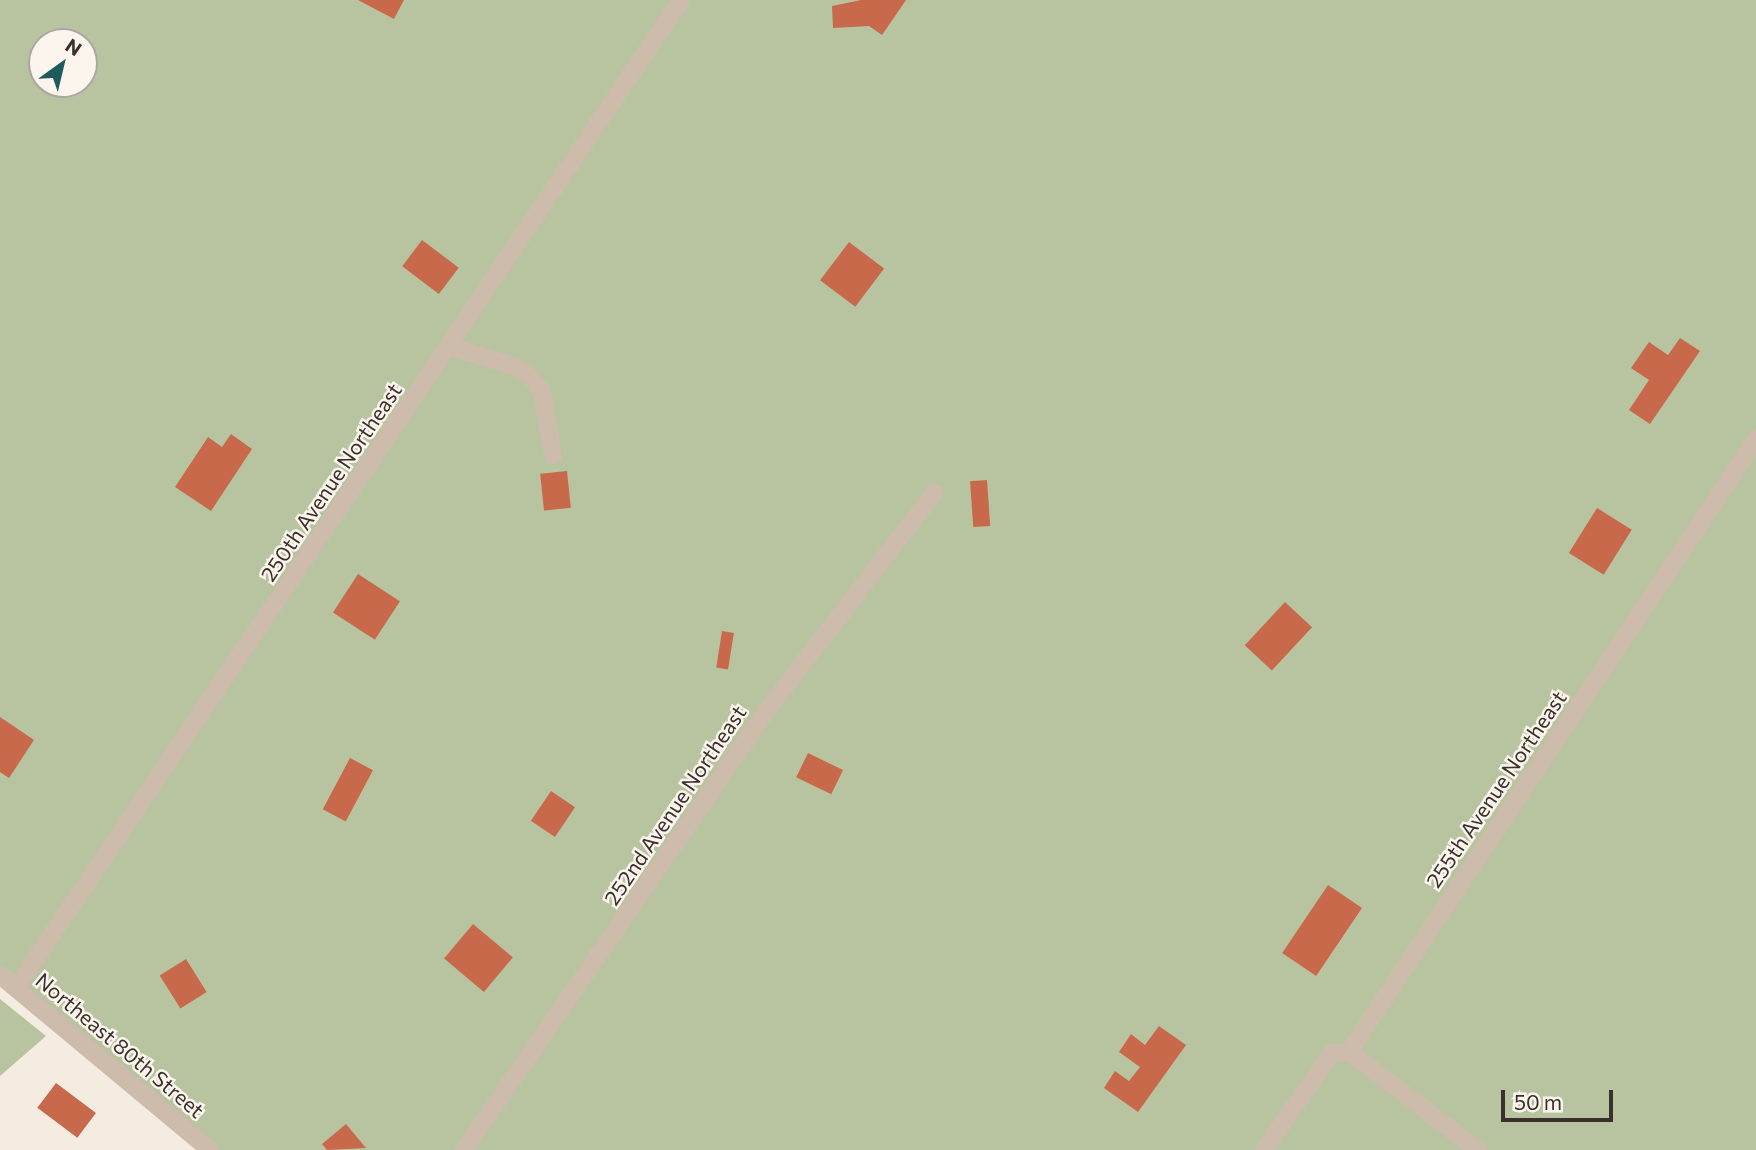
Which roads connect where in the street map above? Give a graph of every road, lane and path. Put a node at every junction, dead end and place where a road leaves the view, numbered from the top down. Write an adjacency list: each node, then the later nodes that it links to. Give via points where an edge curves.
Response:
1 (681, 0): 2 (street, 250th Avenue Northeast)
2 (450, 346): 4 (street, via 517,367 533,379 542,393); 7 (street, 250th Avenue Northeast)
3 (1756, 439): 8 (street, 255th Avenue Northeast)
4 (553, 455)
5 (934, 493): 10 (street, 252nd Avenue Northeast, via 768,710)
6 (0, 975): 7 (street, Northeast 80th Street)
7 (16, 988): 9 (street, Northeast 80th Street)
8 (1349, 1052): 11 (street, 255th Avenue Northeast, via 1332,1053); 12 (street)
9 (210, 1150)
10 (464, 1150)
11 (1264, 1150)
12 (1478, 1150)

